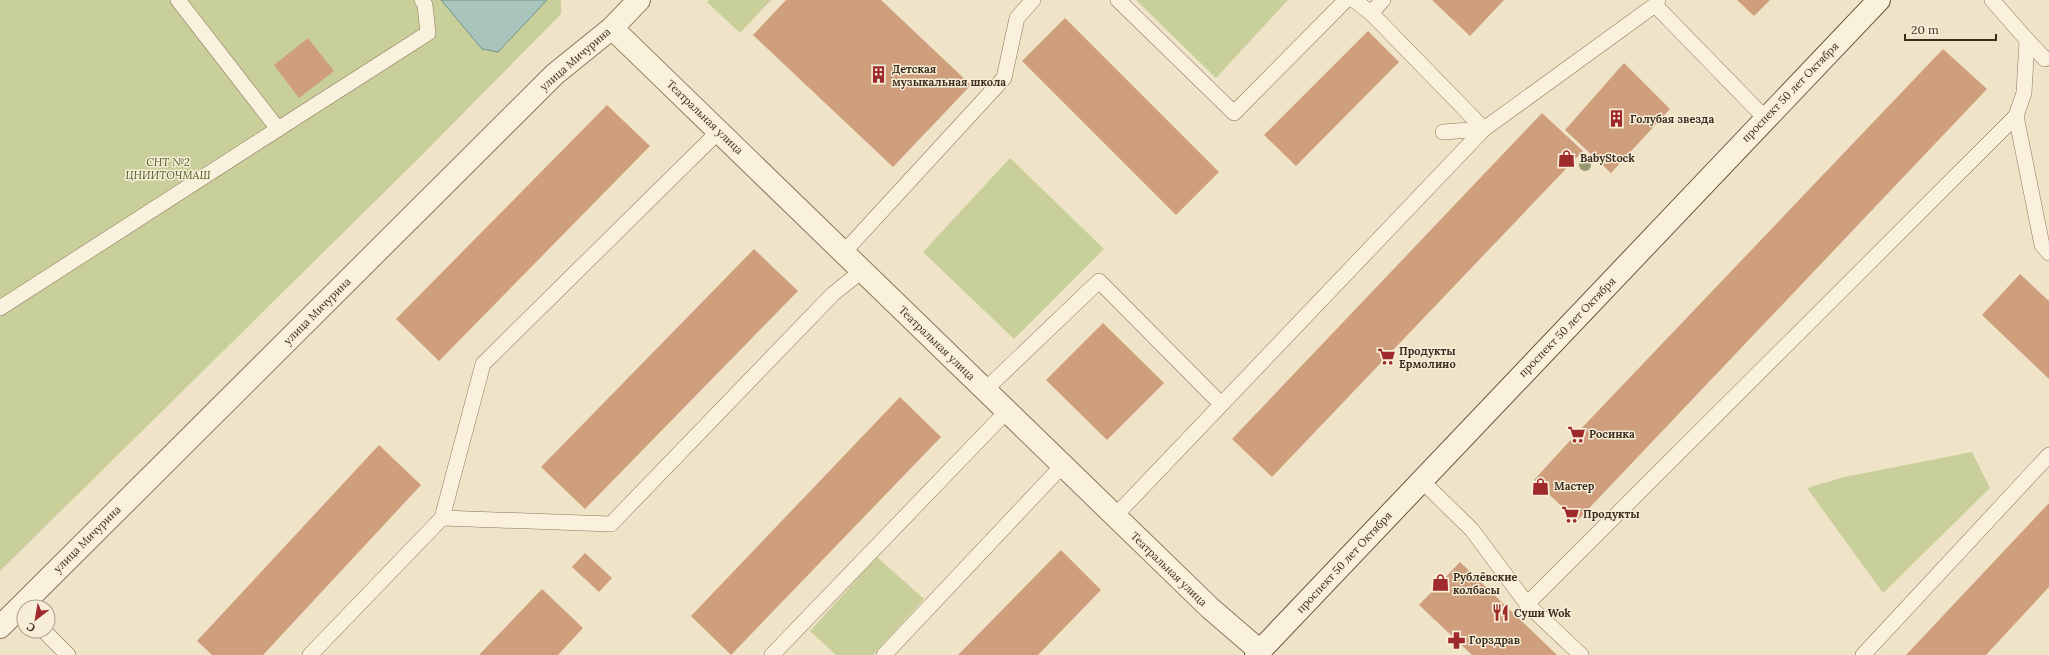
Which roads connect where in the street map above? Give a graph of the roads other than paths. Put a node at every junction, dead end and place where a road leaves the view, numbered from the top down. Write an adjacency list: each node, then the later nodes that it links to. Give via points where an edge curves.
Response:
1 (178, 0): 18 (lane)
2 (422, 0): 18 (lane, via 425,5 428,34)
3 (639, 0): 13 (street, улица Мичурина)
4 (1033, 0): 22 (lane, via 1017,18 1004,78)
5 (1118, 0): 6 (lane, via 1234,113)
6 (1346, 0)
7 (1354, 0): 12 (lane)
8 (1383, 0): 12 (lane)
9 (1879, 0): 17 (street, проспект 50 лет Октября)
10 (1992, 0): 14 (lane)
11 (1656, 2): 17 (lane); 19 (lane)
12 (1371, 13): 19 (lane)
13 (612, 28): 20 (street, Театральная улица); 34 (street, улица Мичурина, via 555,74)
14 (2027, 40): 15 (lane); 16 (lane, via 2024,93)
15 (2045, 59)
16 (2016, 116): 23 (lane, via 2042,245); 35 (lane)
17 (1765, 118): 31 (street, проспект 50 лет Октября)
18 (278, 129): 25 (lane)
19 (1484, 129): 21 (lane); 27 (lane)
20 (719, 131): 22 (street, Театральная улица); 33 (lane, via 483,364)
21 (1443, 132)
22 (844, 252): 24 (street, Театральная улица)
23 (2049, 253)
24 (862, 270): 26 (street, Театральная улица); 33 (lane, via 833,294 611,524)
25 (0, 308)
26 (985, 390): 27 (lane, via 1099,281); 28 (street, Театральная улица)
27 (1221, 404): 32 (lane)
28 (1007, 411): 30 (street, Театральная улица); 42 (lane)
29 (2049, 455): 45 (lane)
30 (1062, 466): 32 (street, Театральная улица); 43 (lane)
31 (1421, 480): 35 (lane, via 1472,530); 39 (street, проспект 50 лет Октября)
32 (1115, 516): 39 (street, Театральная улица)
33 (442, 518): 41 (lane)
34 (32, 599)
35 (1527, 604): 44 (lane)
36 (16, 614): 37 (street, улица Мичурина)
37 (0, 627)
38 (52, 639): 40 (lane)
39 (1260, 654)
40 (68, 655)
41 (310, 655)
42 (772, 655)
43 (884, 655)
44 (1581, 655)
45 (1863, 655)

